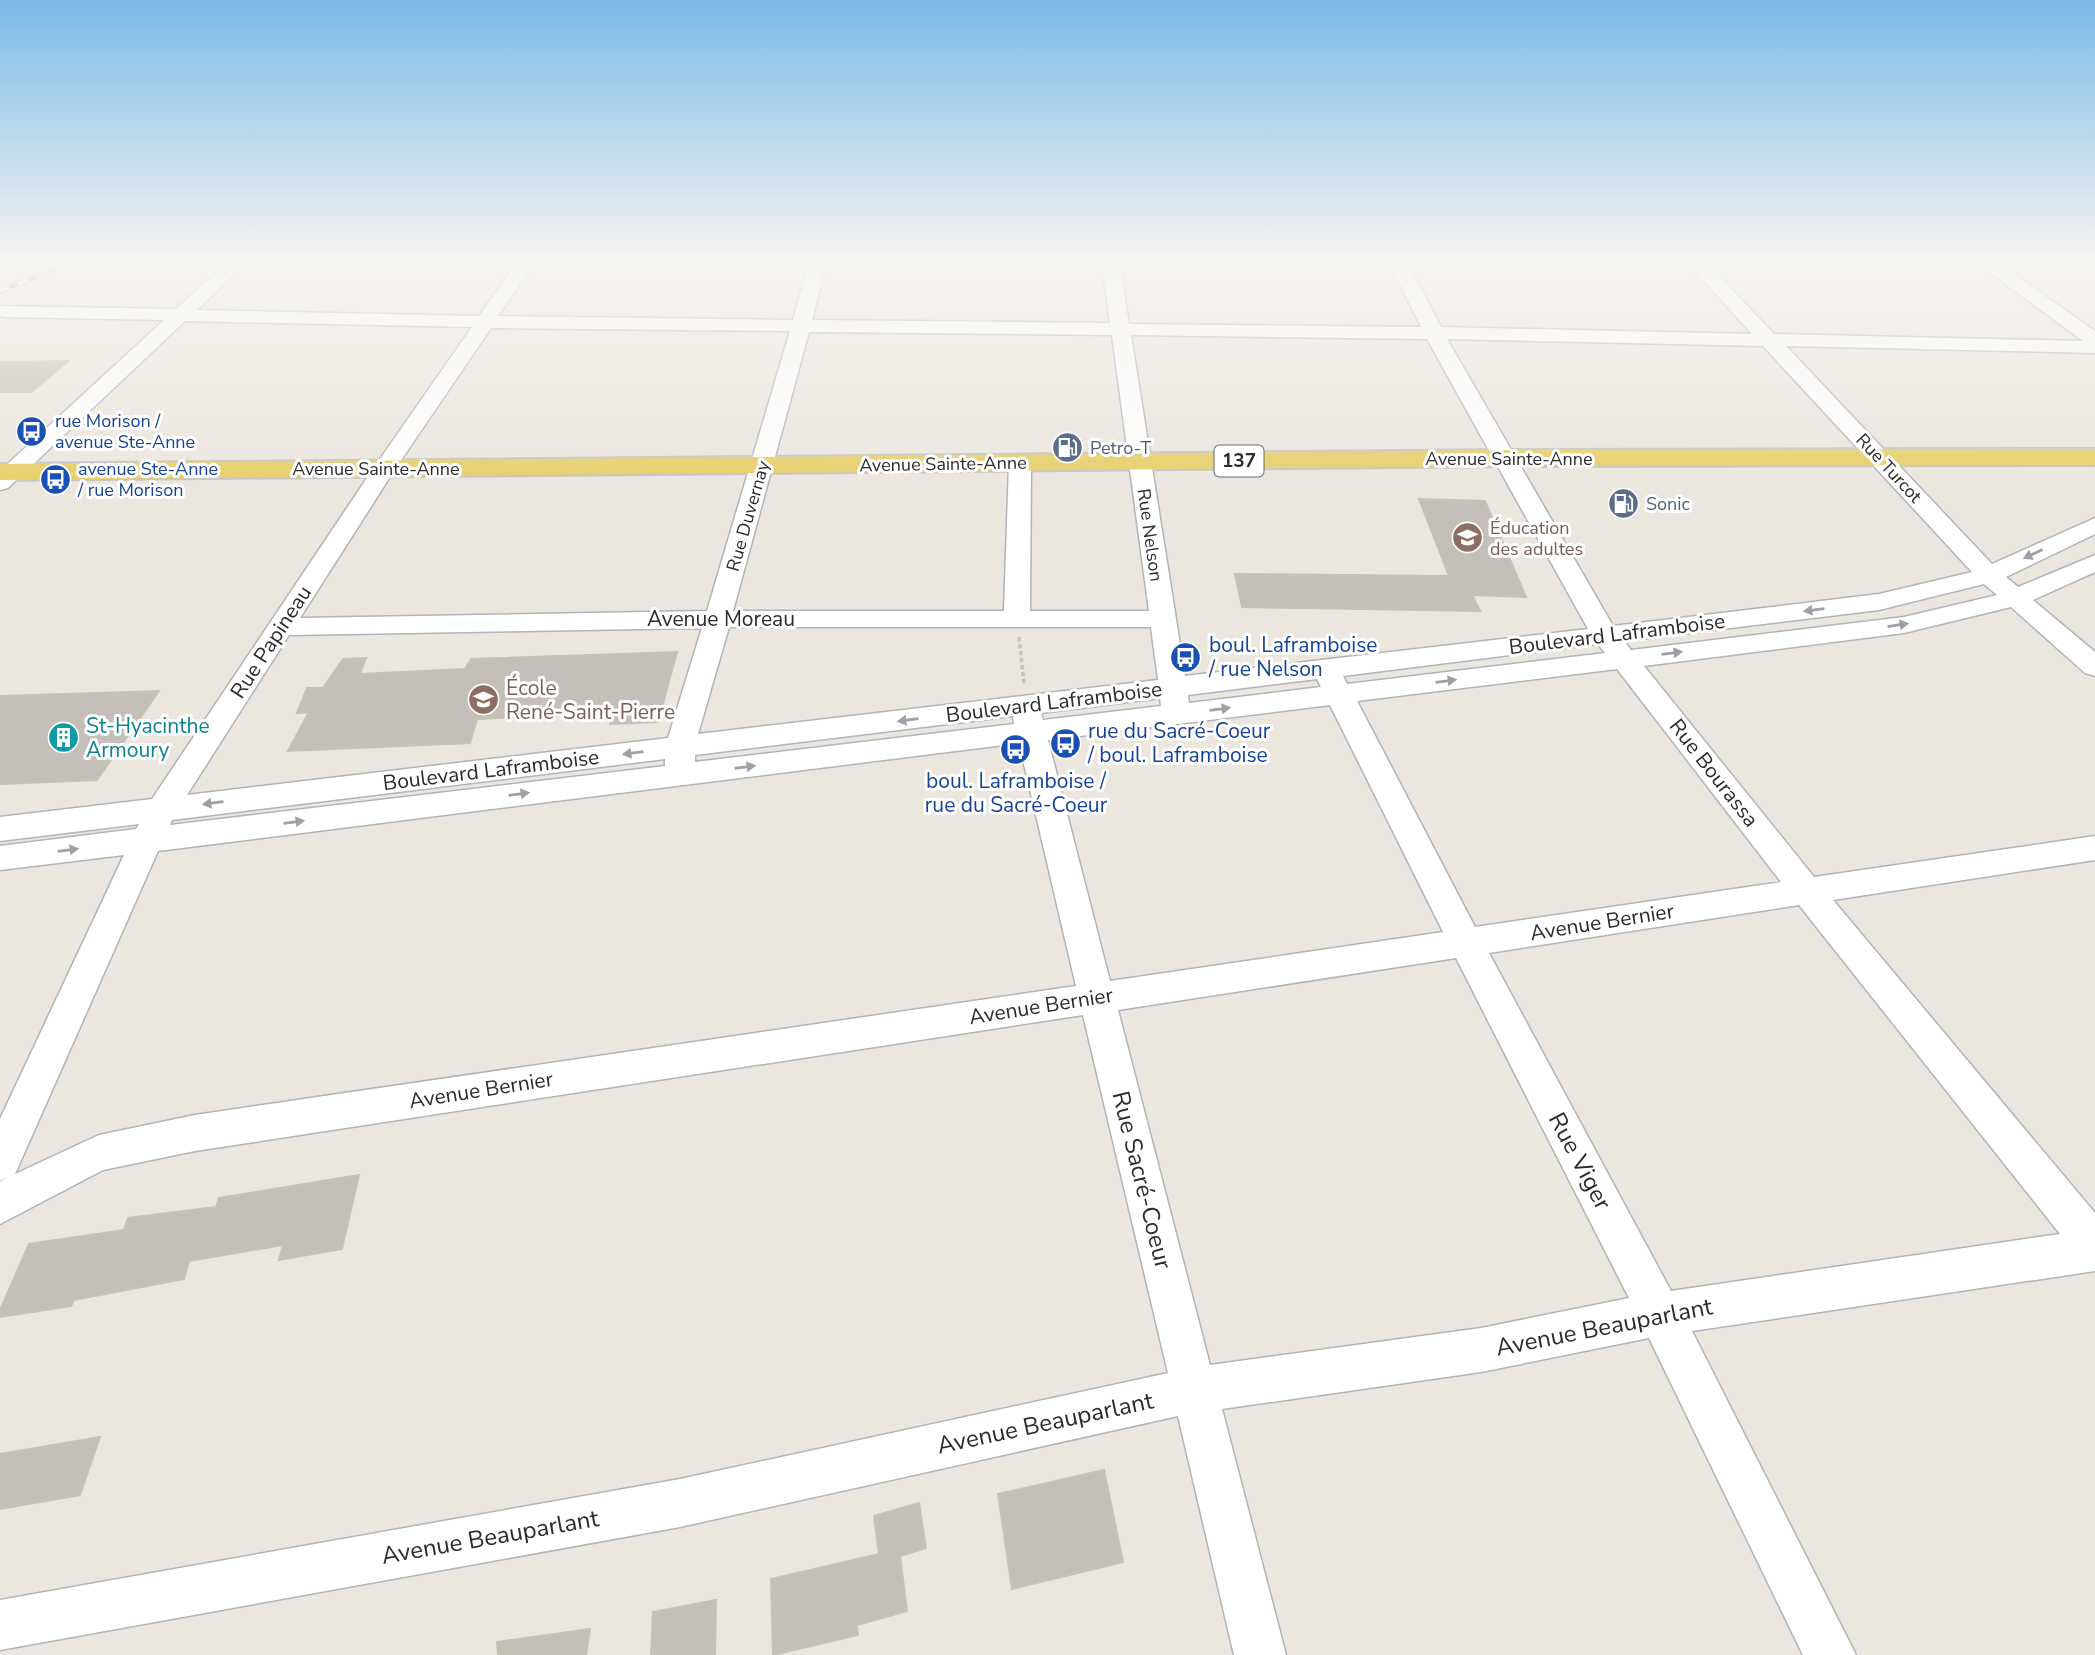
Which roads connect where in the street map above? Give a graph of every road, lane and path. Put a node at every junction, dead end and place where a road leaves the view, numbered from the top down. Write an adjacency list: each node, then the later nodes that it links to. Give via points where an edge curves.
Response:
1 (158, 335): 17 (street)
2 (475, 335): 16 (street, Rue Papineau)
3 (798, 335): 15 (street, Rue Duvernay)
4 (1122, 335): 13 (street, Rue Nelson)
5 (1435, 335): 11 (street, Rue Bourassa)
6 (1503, 335): 8 (street)
7 (1764, 335): 8 (street, Rue Turcot)
8 (1768, 340): 9 (street); 12 (street, Rue Turcot)
9 (2095, 347)
10 (2095, 457): 12 (main road, Avenue Sainte-Anne / 137)
11 (1504, 458): 12 (main road, Avenue Sainte-Anne / 137); 13 (main road, Avenue Sainte-Anne / 137); 26 (street, Rue Bourassa)
12 (1880, 458): 20 (street, Rue Turcot)
13 (1140, 462): 14 (main road, Avenue Sainte-Anne / 137); 24 (street, Rue Nelson)
14 (1020, 464): 15 (main road, Avenue Sainte-Anne / 137); 23 (street)
15 (762, 467): 16 (main road, Avenue Sainte-Anne / 137); 22 (street, Rue Duvernay)
16 (384, 469): 17 (main road, Avenue Sainte-Anne / 137); 25 (street, Rue Papineau)
17 (4, 476)
18 (2095, 524): 20 (street, Boulevard Laframboise, one-way to 20)
19 (2095, 563): 21 (street, Boulevard Laframboise)
20 (1989, 575): 21 (street, Rue Turcot); 26 (street, Boulevard Laframboise, one-way to 26, via 1879,602)
21 (2013, 598): 26 (street, Boulevard Laframboise, one-way to 21, via 1904,625); 27 (street, Rue Turcot)
22 (718, 619): 23 (street, Avenue Moreau); 25 (street, Avenue Moreau); 31 (street, Rue Duvernay)
23 (1017, 619): 24 (street, Avenue Moreau); 30 (path)
24 (1162, 620): 29 (street, Rue Nelson)
25 (281, 627): 32 (street, Rue Papineau)
26 (1615, 647): 28 (street, Boulevard Laframboise); 37 (street, Rue Bourassa)
27 (2095, 667)
28 (1333, 682): 29 (street, Boulevard Laframboise); 38 (street, Rue Viger)
29 (1175, 701): 30 (street, Boulevard Laframboise)
30 (1027, 710): 31 (street, Boulevard Laframboise); 39 (street, Rue Sacré-Coeur)
31 (680, 761): 32 (street, Boulevard Laframboise, one-way to 32); 34 (street, Boulevard Laframboise, one-way to 31)
32 (161, 810): 33 (street, Boulevard Laframboise); 34 (street, Rue Papineau)
33 (0, 829)
34 (147, 840): 36 (street, Boulevard Laframboise, one-way to 34); 40 (street, Rue Papineau)
35 (2095, 848): 37 (street, Avenue Bernier)
36 (0, 858)
37 (1807, 891): 38 (street, Avenue Bernier); 42 (street, Rue Bourassa)
38 (1466, 943): 39 (street, Avenue Bernier); 43 (street, Rue Viger)
39 (1097, 998): 41 (street, Avenue Bernier, via 195,1133 99,1153); 44 (street, Rue Sacré-Coeur)
40 (0, 1162)
41 (0, 1204)
42 (2095, 1248): 43 (street, Avenue Beauparlant)
43 (1660, 1314): 44 (street, Avenue Beauparlant, via 1480,1350); 47 (street, Rue Viger)
44 (1194, 1390): 45 (street, Avenue Beauparlant, via 680,1503); 46 (street, Rue Sacré-Coeur)
45 (0, 1625)
46 (1260, 1655)
47 (1830, 1655)

